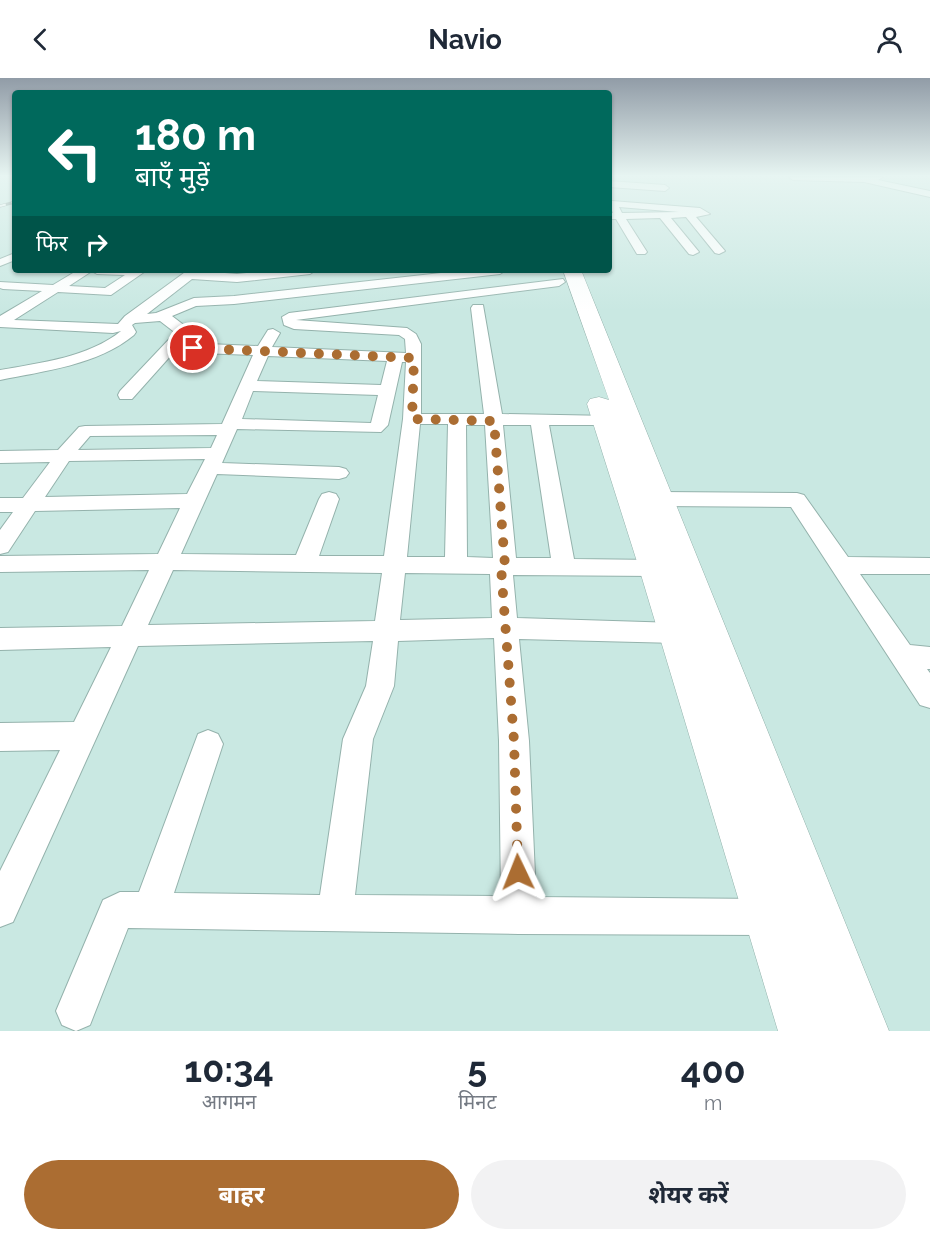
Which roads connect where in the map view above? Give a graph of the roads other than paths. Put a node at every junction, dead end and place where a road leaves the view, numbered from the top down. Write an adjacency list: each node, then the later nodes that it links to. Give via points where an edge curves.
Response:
1 (618, 221): 5 (street)
2 (668, 221): 6 (street)
3 (694, 221): 4 (street)
4 (719, 251)
5 (641, 252)
6 (693, 252)
7 (81, 273): 17 (street)
8 (136, 273): 17 (street, via 107,292)
9 (192, 273): 10 (street, via 237,278); 22 (street)
10 (283, 273)
11 (356, 273): 16 (street)
12 (474, 273): 16 (street)
13 (562, 274): 18 (street); 34 (main road); 43 (main road)
14 (22, 275): 15 (street)
15 (1, 286): 17 (street)
16 (361, 286): 20 (street, via 197,302)
17 (55, 288): 21 (street)
18 (414, 300): 23 (street); 23 (street, via 289,317 294,325)
19 (478, 308): 35 (street)
20 (163, 316): 22 (street); 25 (street, via 182,331)
21 (0, 322): 22 (street, via 113,329)
22 (128, 323): 28 (street, via 129,332 108,346)
23 (402, 331): 27 (street, via 411,337)
24 (268, 342): 25 (street); 26 (street); 29 (street)
25 (170, 347): 31 (street)
26 (396, 357): 27 (street); 30 (street)
27 (414, 358): 32 (street)
28 (0, 375)
29 (247, 386): 30 (street); 37 (street)
30 (388, 390): 37 (street, via 375,428)
31 (126, 395)
32 (412, 419): 33 (street); 51 (street)
33 (457, 420): 35 (street); 53 (street)
34 (605, 420): 36 (street); 57 (main road)
35 (494, 421): 36 (street); 54 (street)
36 (538, 421): 56 (street)
37 (229, 426): 38 (street, via 90,430 79,436); 40 (street)
38 (64, 455): 39 (street); 40 (street); 46 (street)
39 (0, 457)
40 (213, 461): 41 (street); 44 (street)
41 (339, 473)
42 (329, 499): 50 (street)
43 (659, 499): 52 (street, via 797,500); 77 (main road)
44 (194, 501): 46 (street); 48 (street)
45 (0, 505): 46 (street)
46 (29, 505): 47 (street)
47 (0, 546)
48 (165, 562): 49 (street); 50 (street); 61 (street)
49 (0, 564)
50 (304, 564): 51 (street)
51 (396, 565): 53 (street); 59 (street)
52 (841, 565): 55 (street); 63 (street)
53 (456, 566): 54 (street)
54 (505, 566): 56 (street); 58 (street, via 501,567)
55 (930, 566)
56 (564, 567): 57 (street)
57 (656, 568): 60 (main road)
58 (506, 628): 59 (street); 60 (street); 73 (street)
59 (385, 631): 61 (street); 72 (street, via 380,686 358,739)
60 (677, 633): 74 (main road)
61 (129, 635): 62 (street); 66 (street)
62 (0, 639)
63 (902, 655): 64 (street); 65 (street)
64 (930, 658)
65 (930, 696)
66 (82, 736): 67 (street); 69 (street)
67 (0, 737)
68 (208, 744): 71 (street, via 153,903)
69 (9, 869): 70 (street)
70 (0, 909)
71 (155, 909): 72 (street); 75 (street, via 116,913)
72 (335, 913): 73 (street)
73 (519, 916): 74 (street)
74 (771, 917): 76 (main road)
75 (76, 1011)
76 (808, 1031)
77 (859, 1031)

